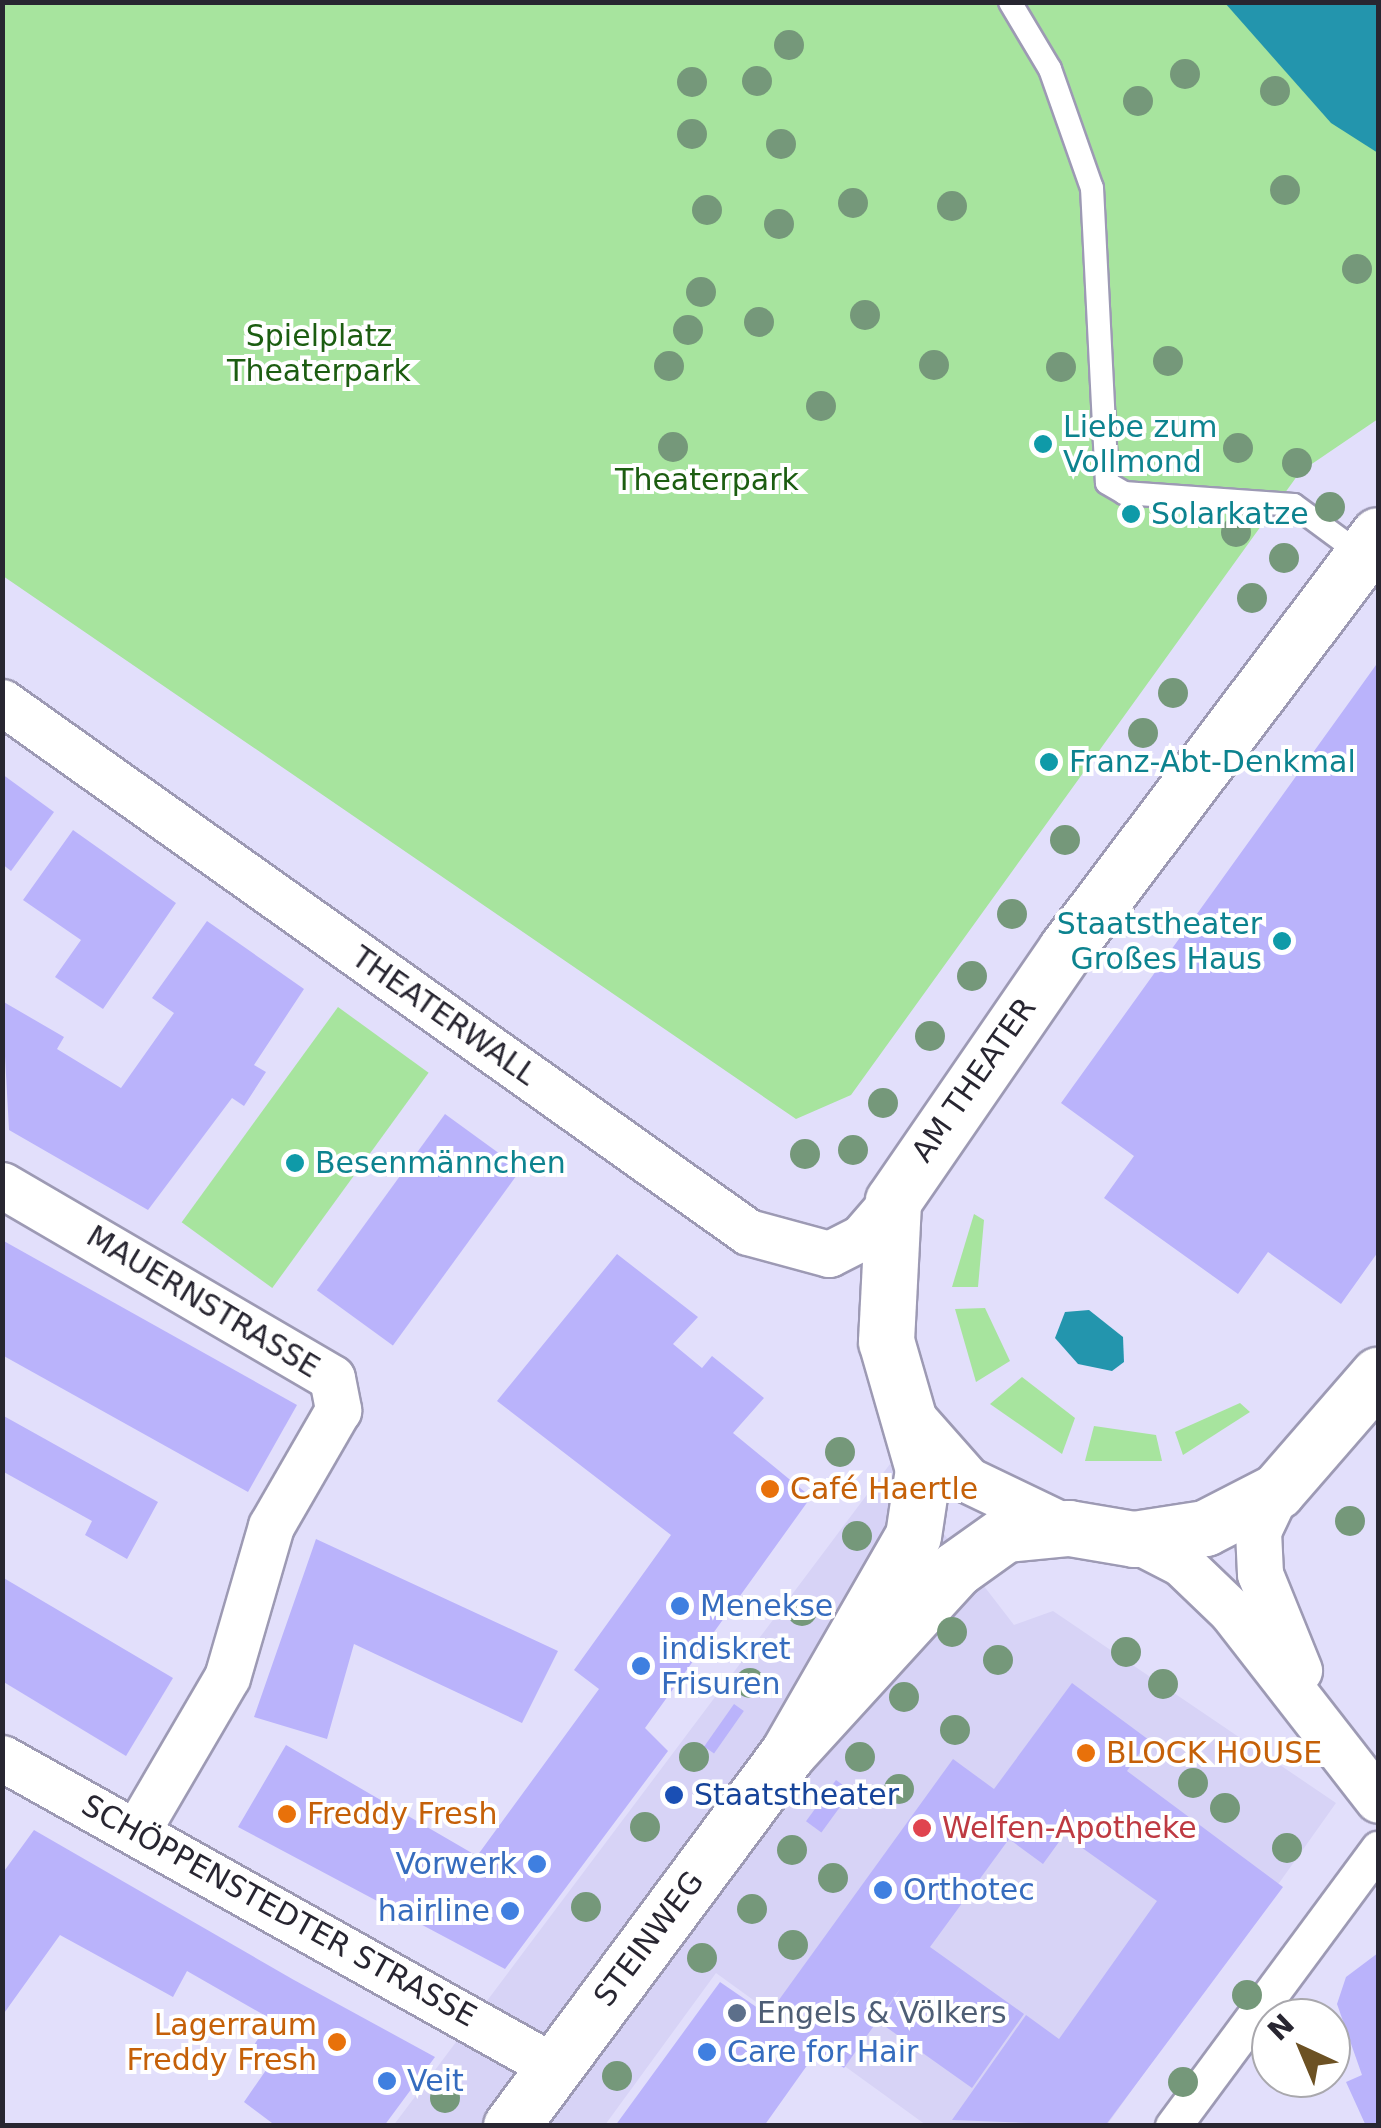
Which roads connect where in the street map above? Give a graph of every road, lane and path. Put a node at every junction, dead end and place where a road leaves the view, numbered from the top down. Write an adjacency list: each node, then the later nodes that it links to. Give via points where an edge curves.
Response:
1 (1010, 2): 2 (lane, via 1050,69 1092,188 1107,484 1124,493 1294,505)
2 (1369, 544): 5 (street, AM THEATER)
3 (2, 702): 6 (street, THEATERWALL, via 748,1232)
4 (2, 1185): 17 (street, MAUERNSTRASSE, via 332,1378 338,1410 270,1526 227,1677)
5 (893, 1201): 6 (street, via 862,1237); 7 (street)
6 (829, 1254): 7 (street)
7 (884, 1313): 9 (street)
8 (1378, 1375): 10 (street)
9 (914, 1419): 11 (street, via 968,1480); 13 (street, STEINWEG, via 923,1469 914,1536)
10 (1277, 1491): 12 (street, via 1204,1528); 14 (street, via 1258,1531 1260,1574)
11 (1069, 1528): 12 (street); 13 (street, STEINWEG, via 1006,1534 956,1569)
12 (1134, 1539): 14 (street, via 1182,1562 1232,1612)
13 (788, 1753): 19 (street, STEINWEG)
14 (1343, 1756): 16 (street)
15 (2, 1758): 17 (street, SCHÖPPENSTEDTER STRASSE)
16 (1378, 1800)
17 (137, 1831): 19 (street, SCHÖPPENSTEDTER STRASSE)
18 (1378, 1848): 21 (street)
19 (554, 2067): 20 (street, STEINWEG)
20 (511, 2126)
21 (1173, 2126)

